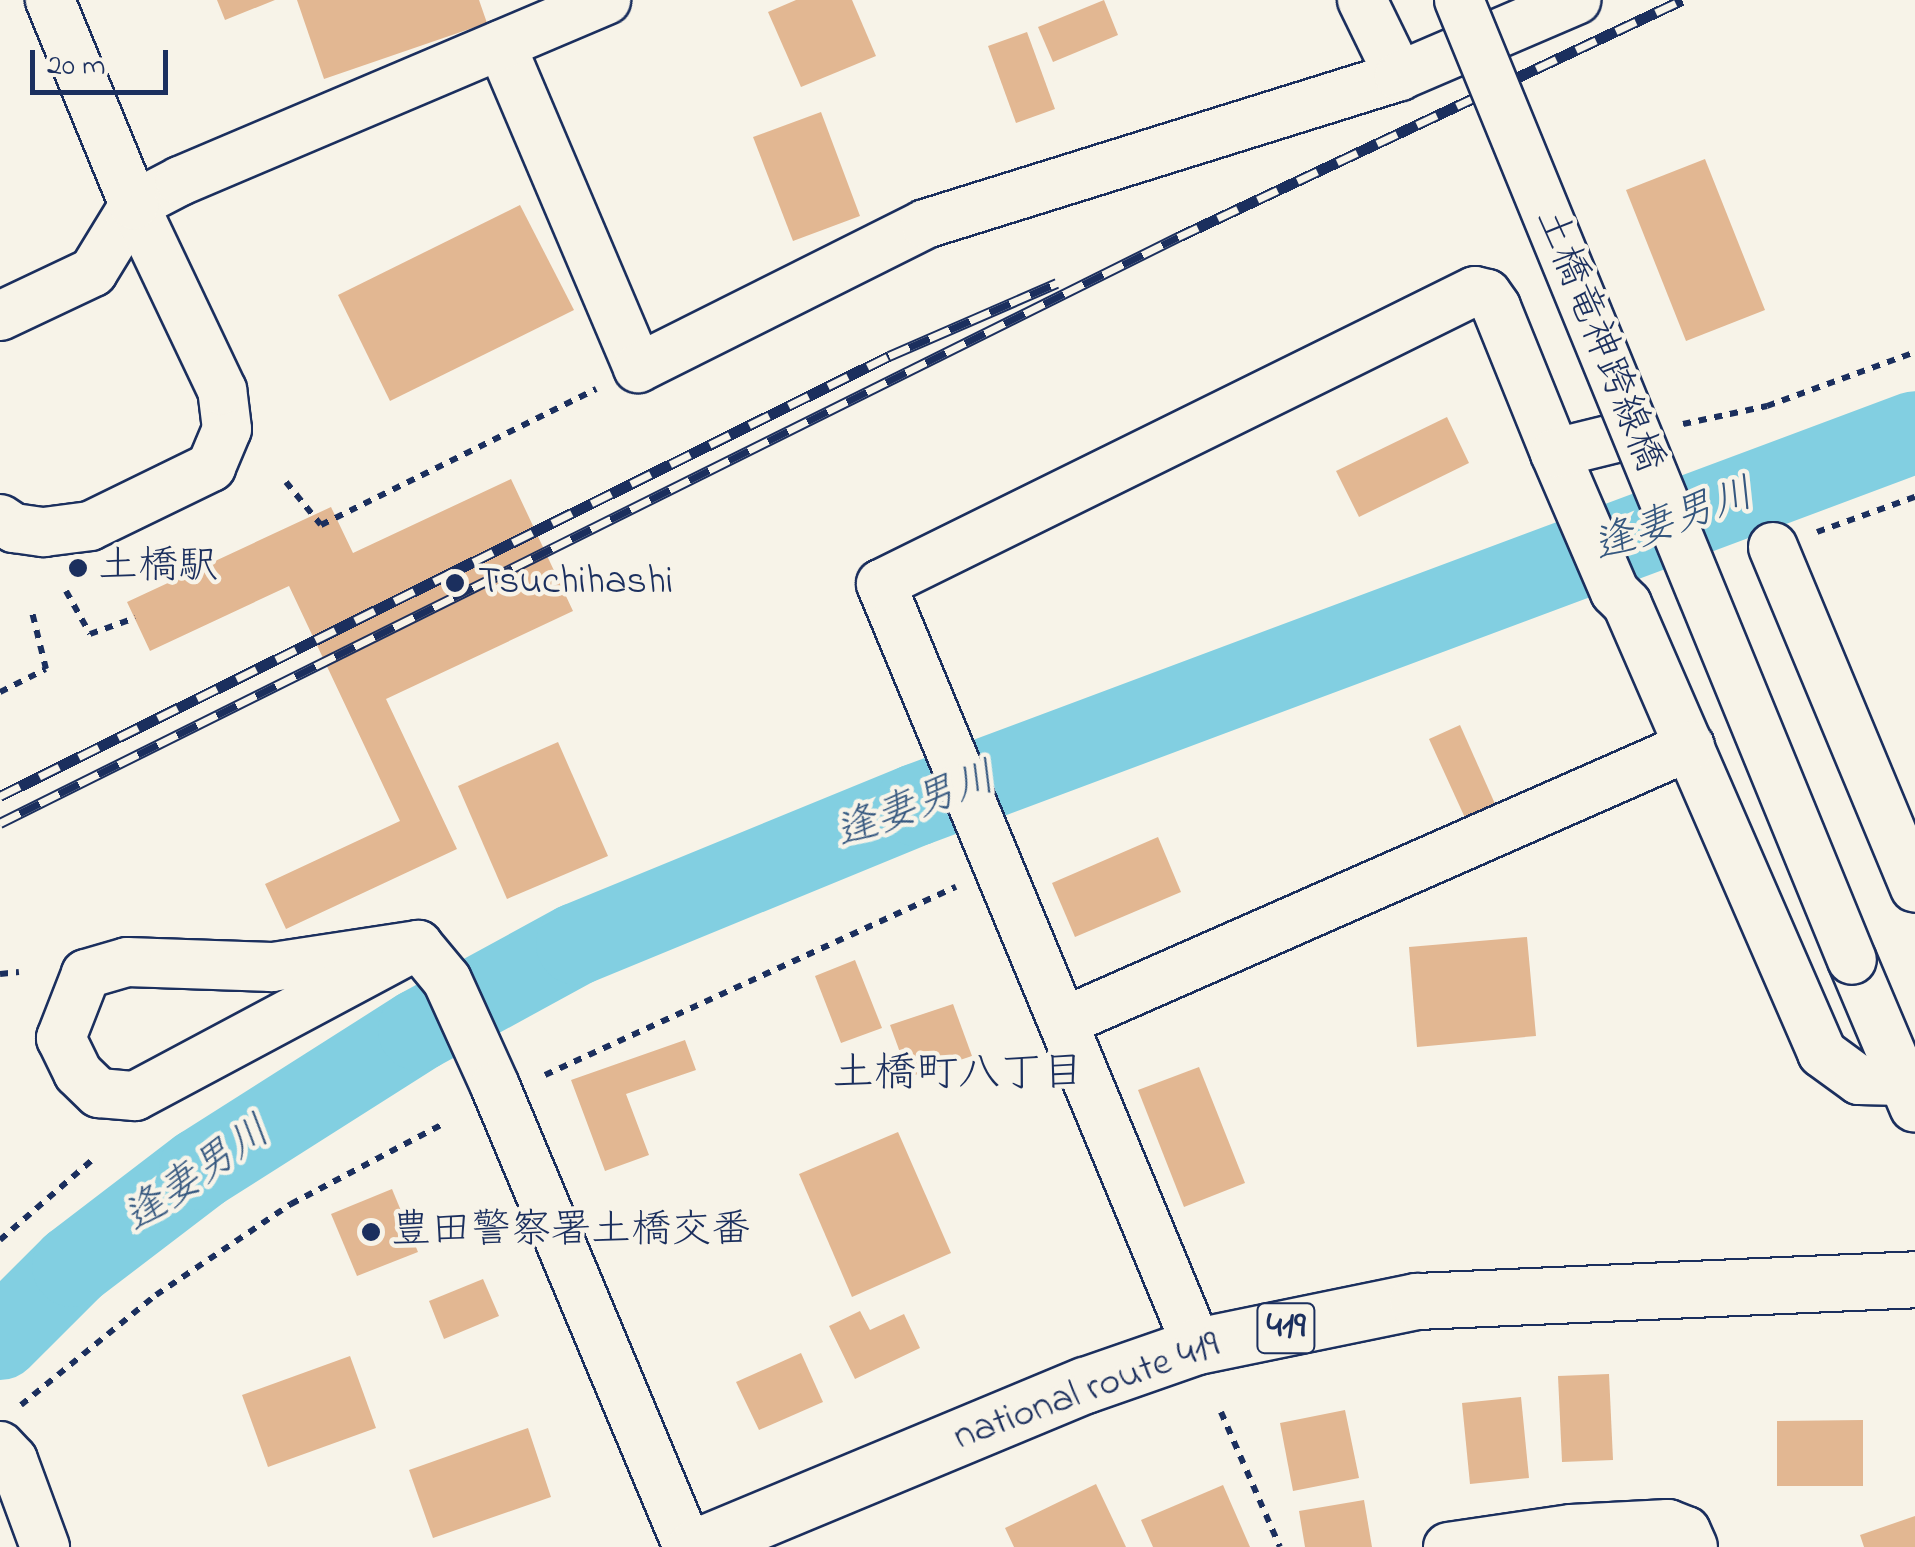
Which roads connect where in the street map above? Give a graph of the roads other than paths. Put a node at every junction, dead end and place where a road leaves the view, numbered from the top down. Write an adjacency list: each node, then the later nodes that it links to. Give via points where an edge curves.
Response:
1 (50, 0): 8 (street)
2 (606, 0): 6 (street)
3 (1362, 0): 7 (street)
4 (1458, 0): 20 (street, 土橋竜神跨線橋, bridge)
5 (1576, 0): 7 (street)
6 (501, 45): 7 (street, via 638,368 925,224); 8 (street)
7 (1399, 76)
8 (134, 205): 9 (street); 10 (street)
9 (92, 272): 10 (street, via 151,291); 11 (street)
10 (185, 314): 14 (street, via 222,390 227,429 211,467 90,526 44,532)
11 (0, 316)
12 (1616, 438): 13 (street)
13 (1562, 464): 16 (street); 19 (street, via 1496,307 1476,291 880,584)
14 (0, 519)
15 (1773, 547): 17 (street)
16 (1690, 746): 19 (street); 20 (street, via 1822,1053 1859,1080)
17 (1915, 888)
18 (432, 962): 18 (street, via 135,1096 99,1093 78,1073 61,1038 86,974 127,962); 25 (street, via 495,1086)
19 (1063, 1022): 22 (street)
20 (1909, 1096)
21 (1915, 1279): 22 (highway, national route 419 / 419, via 1417,1301)
22 (1197, 1346): 25 (highway, national route 419 / 419, via 1084,1385)
23 (2, 1448): 24 (street)
24 (45, 1547)
25 (692, 1547)
26 (1448, 1547): 27 (street, via 1668,1524 1686,1531)
27 (1693, 1547)

